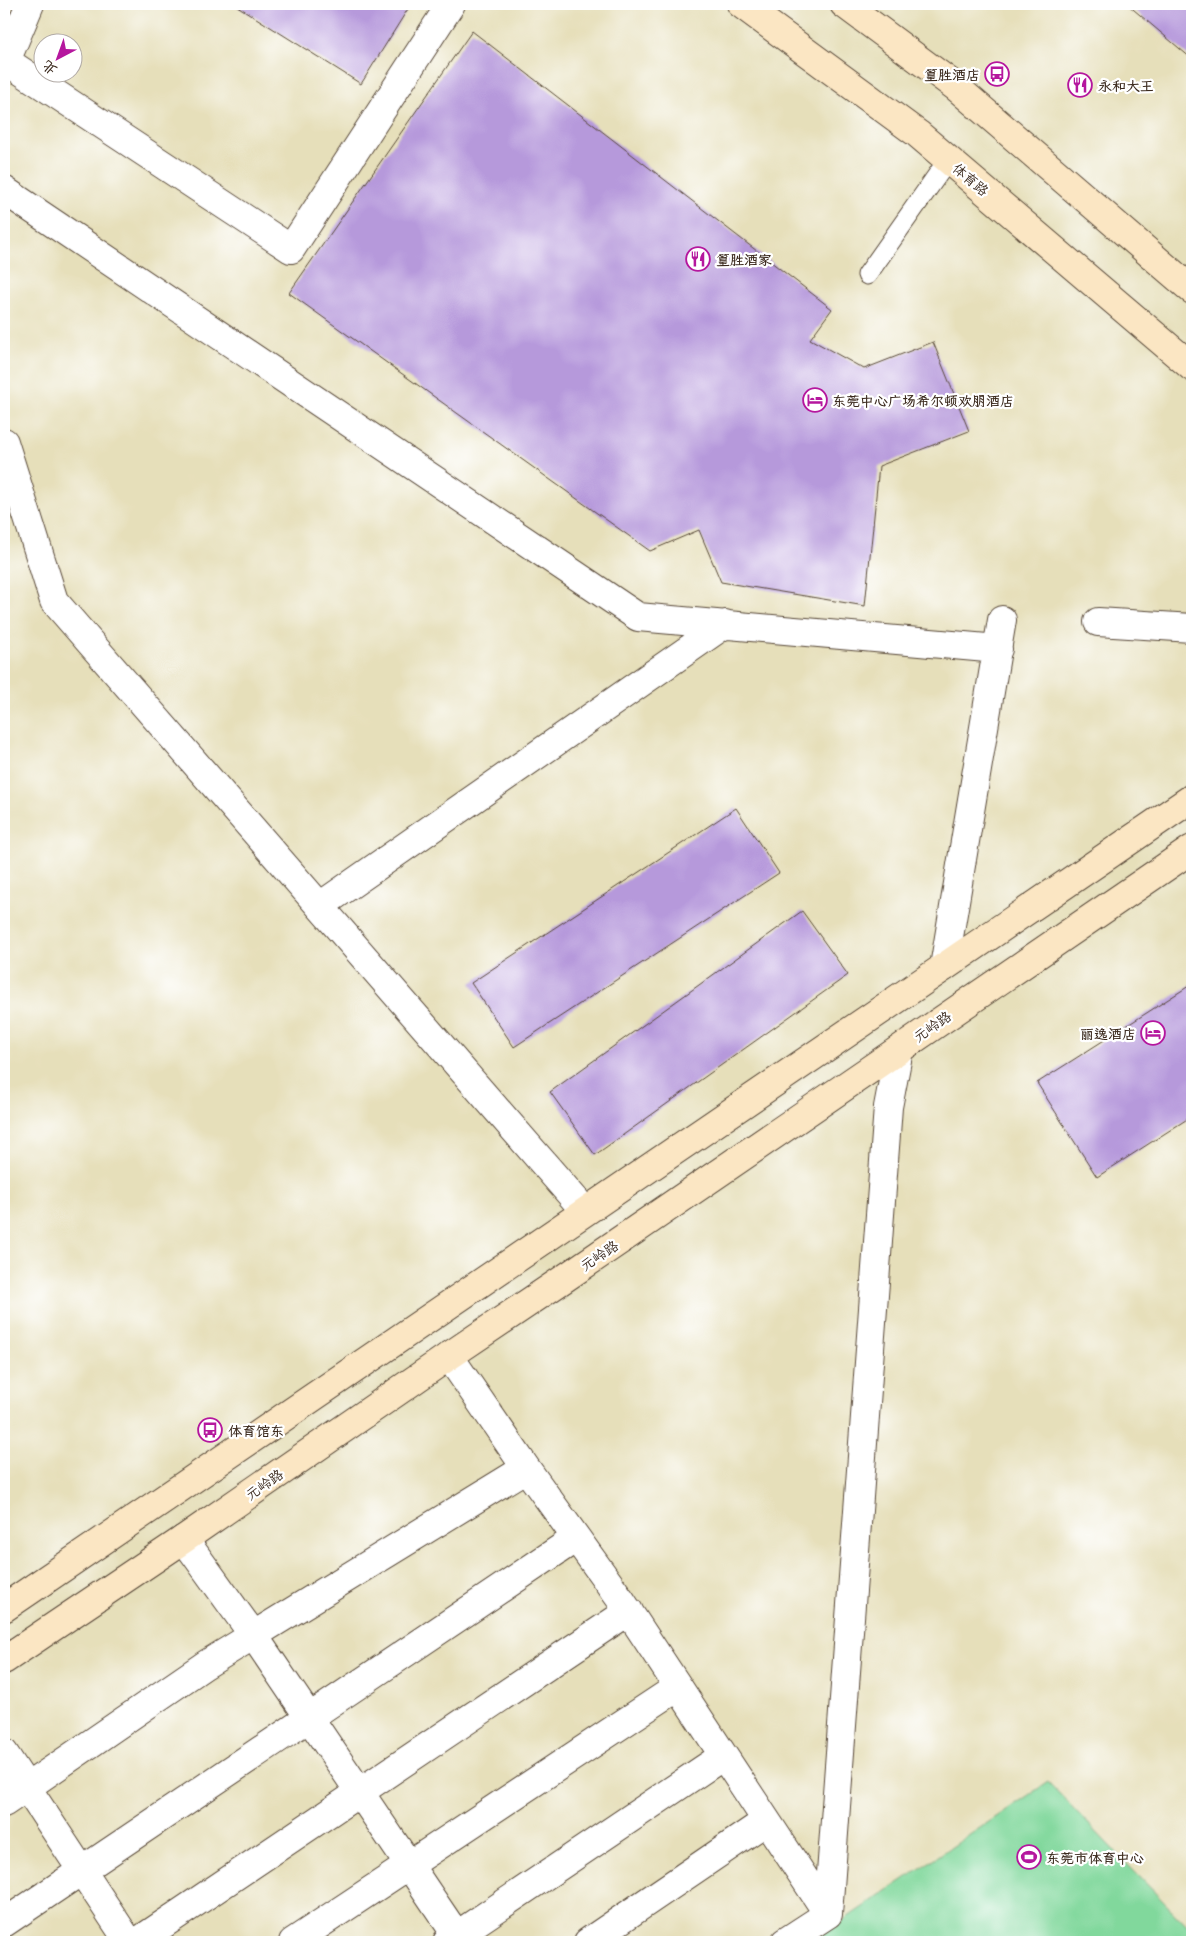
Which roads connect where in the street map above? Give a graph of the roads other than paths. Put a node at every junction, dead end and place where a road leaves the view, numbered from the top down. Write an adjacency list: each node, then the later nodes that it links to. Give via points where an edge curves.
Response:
1 (30, 4): 5 (street)
2 (451, 4): 5 (street, via 291,249)
3 (741, 4): 6 (street, 体育路, via 918,134)
4 (844, 4): 9 (street, via 956,87)
5 (5, 63)
6 (948, 160): 8 (lane); 10 (street, 体育路)
7 (4, 190): 14 (street, via 638,616)
8 (867, 275)
9 (1190, 284)
10 (1192, 367)
11 (4, 442): 19 (street, via 54,600)
12 (1002, 620): 16 (street)
13 (1098, 622): 15 (street)
14 (725, 624): 16 (street); 19 (street)
15 (1192, 628)
16 (998, 649): 20 (street)
17 (1192, 798): 20 (street)
18 (1192, 849): 21 (street, 元岭路)
19 (320, 906): 22 (street)
20 (944, 967): 22 (street)
21 (899, 1050): 23 (street, 元岭路); 41 (street, via 888,1107)
22 (585, 1211): 27 (street)
23 (449, 1356): 24 (street); 26 (street, 元岭路)
24 (526, 1468): 25 (street); 29 (street)
25 (576, 1538): 28 (street); 32 (street)
26 (184, 1539): 29 (street); 30 (street, 元岭路)
27 (4, 1608)
28 (629, 1612): 31 (street); 36 (street)
29 (254, 1636): 32 (street); 35 (street, via 205,1665)
30 (4, 1660)
31 (678, 1687): 34 (street); 39 (street)
32 (309, 1718): 36 (street); 40 (street)
33 (4, 1753): 35 (street)
34 (723, 1756): 38 (street); 43 (street)
35 (27, 1788): 37 (street); 40 (street)
36 (360, 1793): 39 (street); 45 (street)
37 (4, 1803)
38 (766, 1821): 41 (street); 47 (street)
39 (409, 1865): 43 (street); 46 (street)
40 (81, 1870): 42 (street); 44 (street)
41 (828, 1914): 48 (street)
42 (4, 1922)
43 (455, 1940)
44 (129, 1942)
45 (137, 1942)
46 (293, 1942)
47 (588, 1942)
48 (785, 1942)

